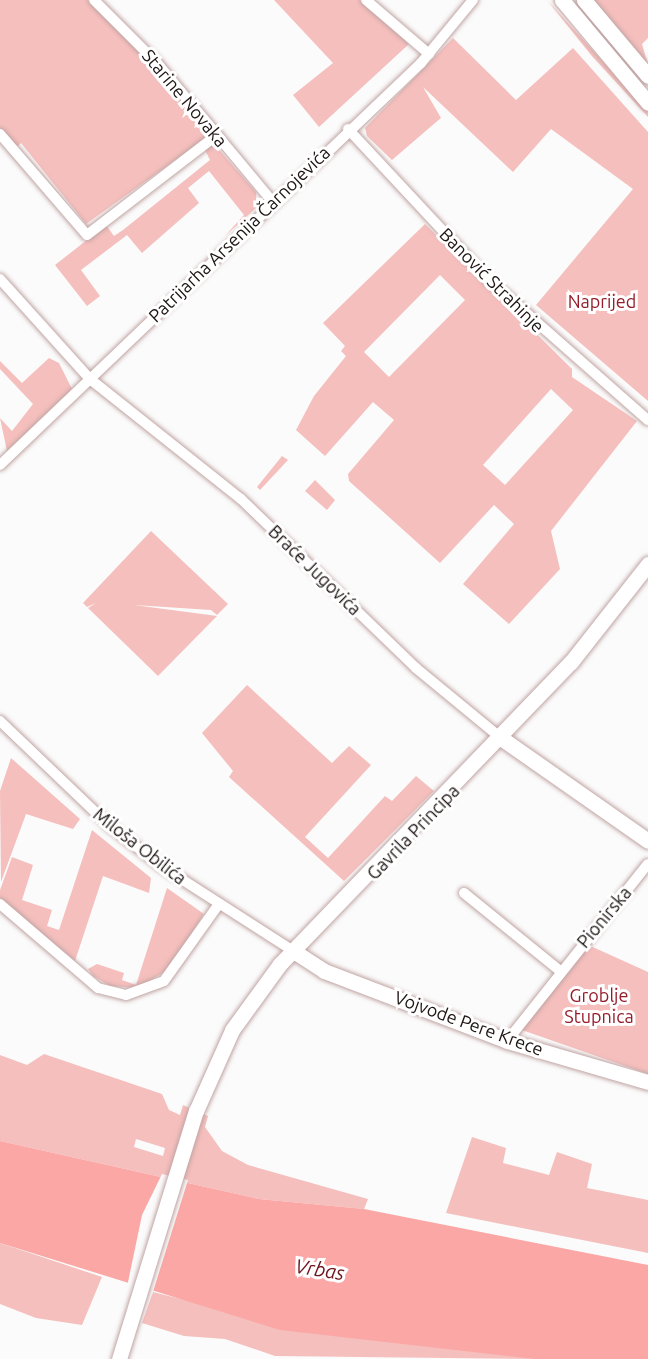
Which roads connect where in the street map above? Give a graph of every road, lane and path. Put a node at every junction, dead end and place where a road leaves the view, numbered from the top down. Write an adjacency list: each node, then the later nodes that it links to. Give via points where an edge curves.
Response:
1 (94, 0): 11 (street, Starine Novaka, via 157,63)
2 (366, 0): 6 (street)
3 (473, 0): 6 (street, Patrijarha Arsenija Čarnojevića)
4 (562, 0): 8 (main road)
5 (584, 0): 7 (main road)
6 (429, 54): 9 (street, Patrijarha Arsenija Čarnojevića)
7 (648, 76)
8 (648, 103)
9 (348, 129): 12 (street, Patrijarha Arsenija Čarnojevića); 15 (street, Banović Strahinje, via 474,265 590,374)
10 (0, 134): 11 (street, via 82,234 106,224)
11 (217, 135): 12 (street, Starine Novaka)
12 (272, 201): 14 (street, Patrijarha Arsenija Čarnojevića)
13 (0, 279): 14 (street, Braće Jugovića)
14 (90, 379): 16 (street, Patrijarha Arsenija Čarnojevića); 19 (street, Braće Jugovića, via 241,499 424,675)
15 (648, 420)
16 (0, 465)
17 (648, 564): 19 (main road, Gavrila Principa, via 571,662)
18 (0, 721): 24 (street, Miloša Obilića, via 110,826)
19 (501, 738): 20 (main road, Braće Jugovića); 25 (main road, Gavrila Principa)
20 (648, 841)
21 (648, 864): 26 (street, Pionirska)
22 (464, 893): 26 (street)
23 (0, 904): 24 (street, via 98,988 126,995 164,981)
24 (219, 904): 25 (street, Miloša Obilića)
25 (295, 952): 27 (main road, Vojvode Pere Krece, via 324,971); 29 (main road, Gavrila Principa, via 276,970 232,1030 196,1111)
26 (559, 970): 27 (street, Pionirska)
27 (507, 1041): 28 (main road, Vojvode Pere Krece)
28 (648, 1082)
29 (119, 1359)

